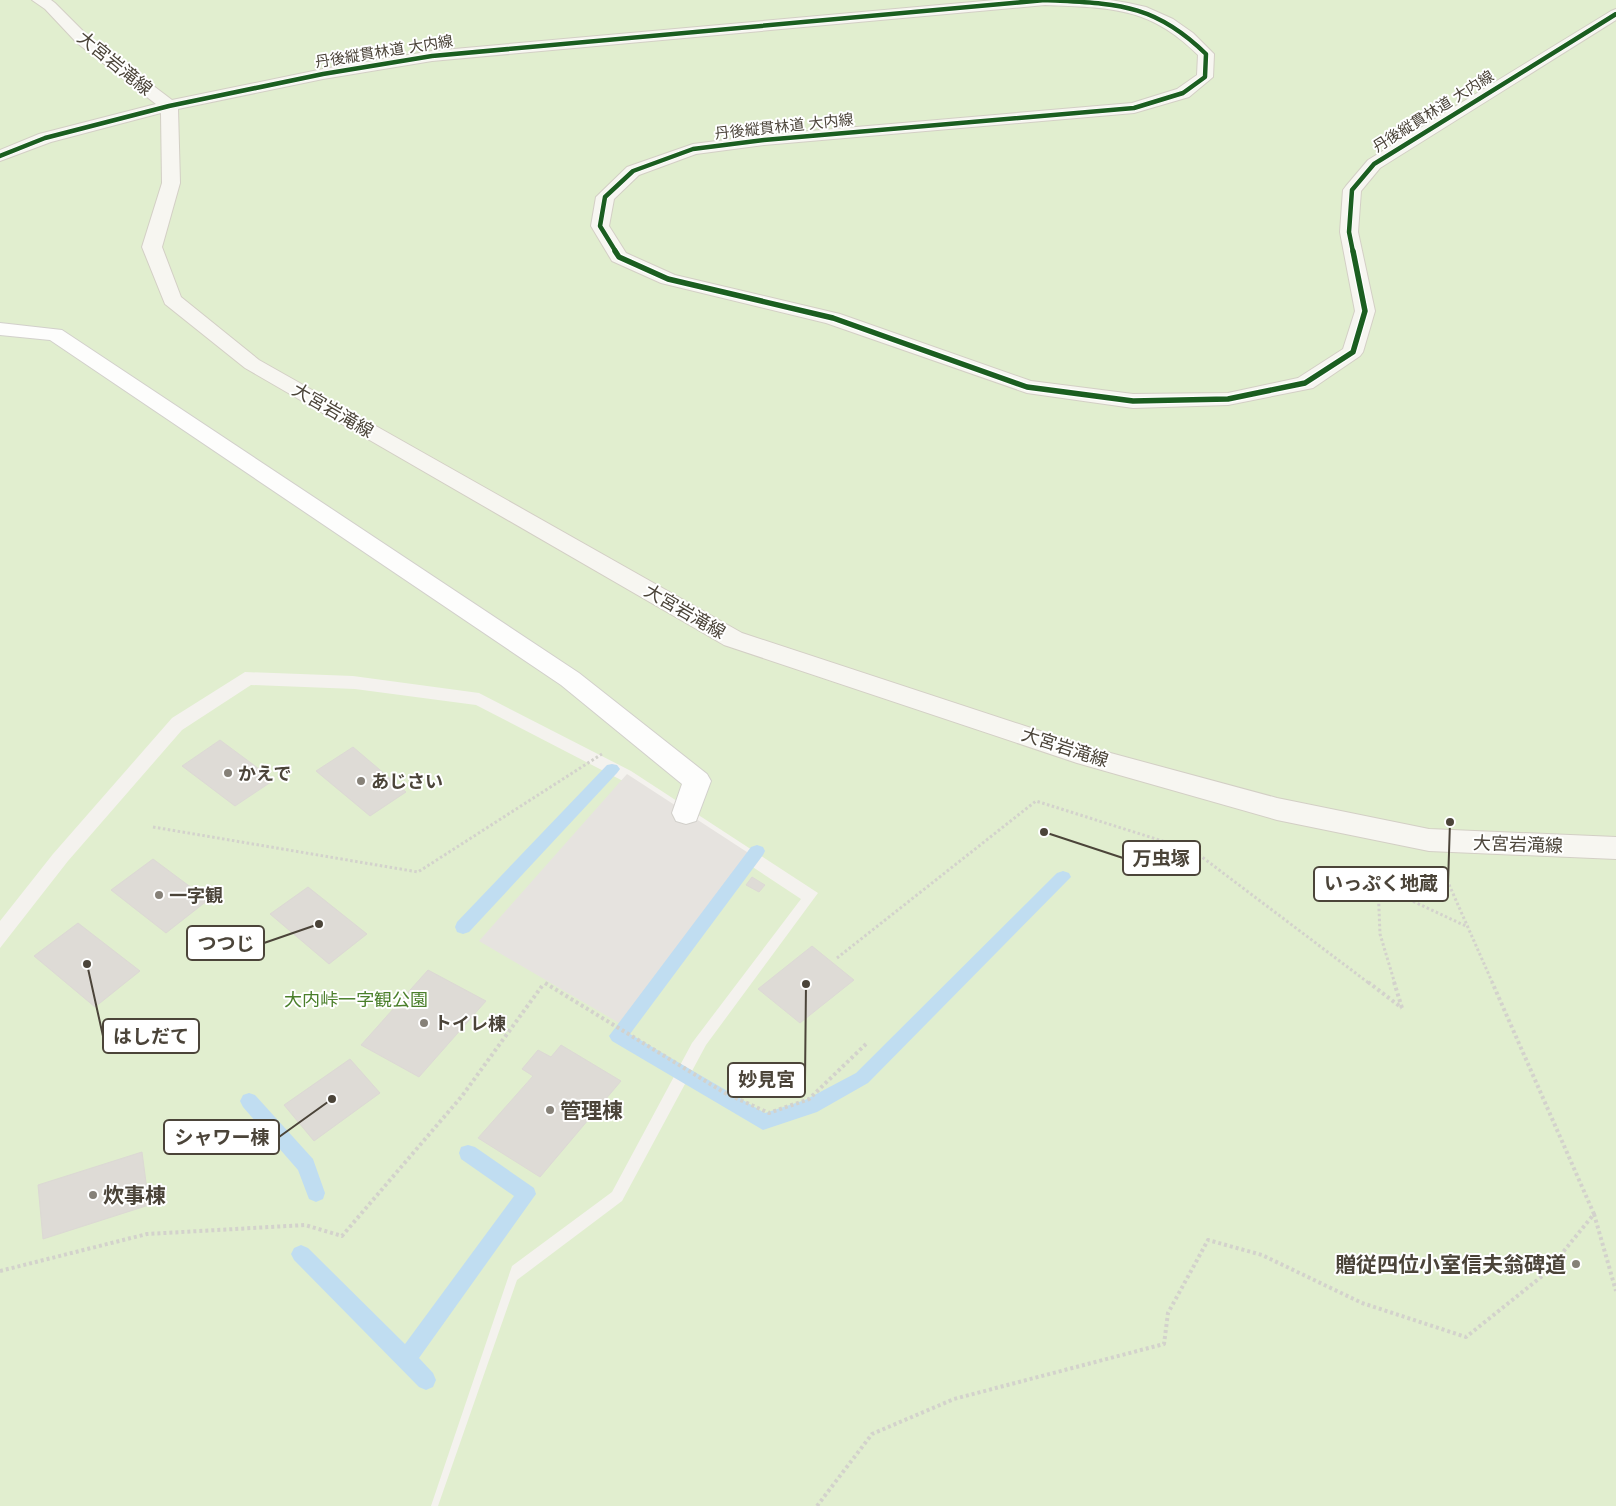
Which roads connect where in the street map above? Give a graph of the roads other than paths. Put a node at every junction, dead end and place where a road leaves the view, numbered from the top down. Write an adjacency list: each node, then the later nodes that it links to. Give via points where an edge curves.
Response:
1 (40, 0): 3 (street, 大宮岩滝線, via 83,40)
2 (1616, 14): 3 (street, 丹後縦貫林道 大内線, via 1374,164 1352,190 1349,232 1365,311 1353,352 1305,383 1228,399 1133,401 1027,387 833,318 668,280 619,257 600,226 605,197 633,170 693,149 1134,108 1183,94 1205,77 1206,54 1186,34 1153,15 1105,4 1046,0 679,32 432,56 323,74)
3 (169, 106): 4 (street, 丹後縦貫林道 大内線, via 45,138); 7 (street, 大宮岩滝線, via 171,183 152,247 172,300 252,364 733,639 1088,756 1277,808 1430,840)
4 (0, 156)
5 (0, 329): 6 (street, via 55,334 570,679 698,781)
6 (686, 813)
7 (1616, 848)

